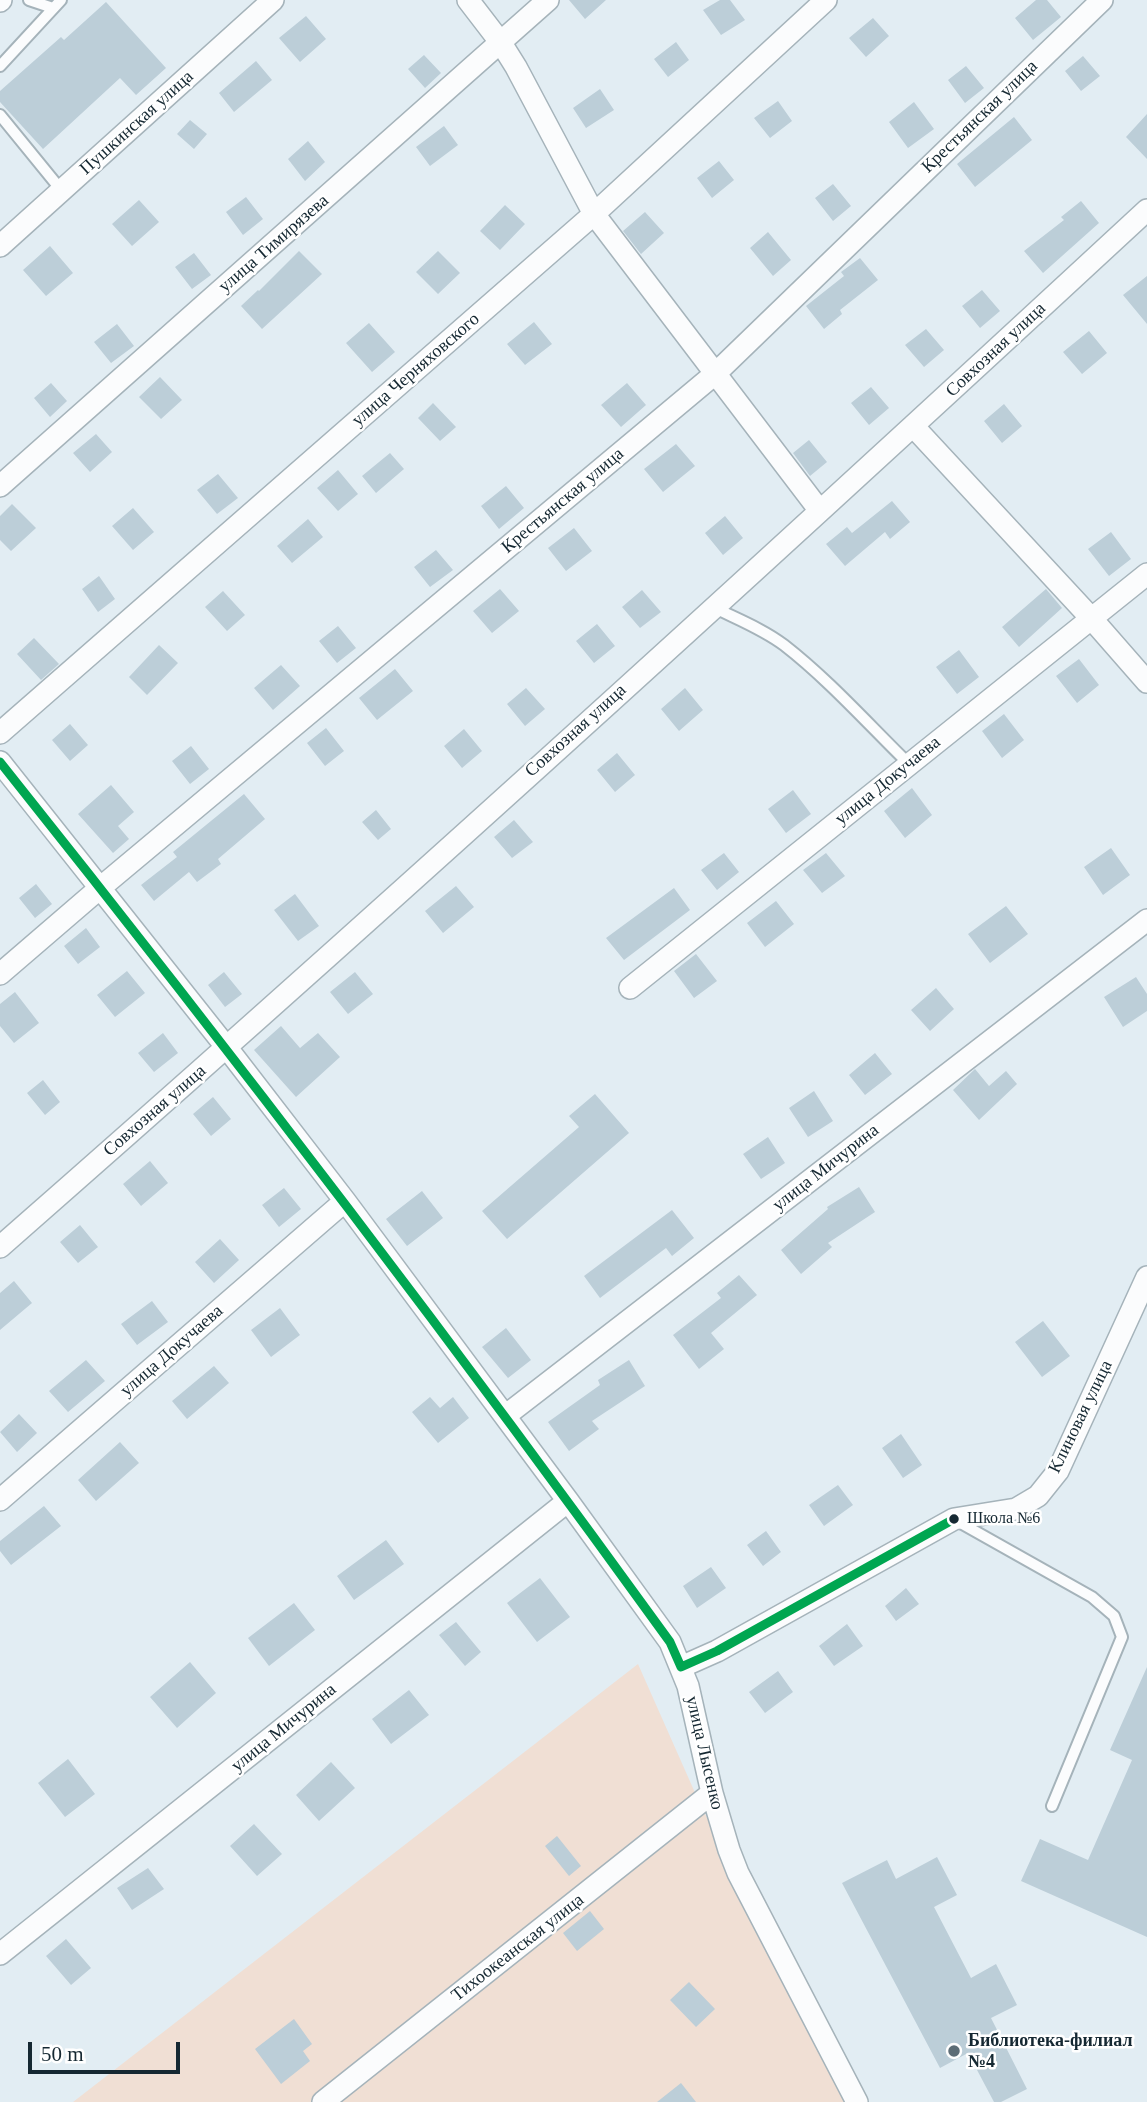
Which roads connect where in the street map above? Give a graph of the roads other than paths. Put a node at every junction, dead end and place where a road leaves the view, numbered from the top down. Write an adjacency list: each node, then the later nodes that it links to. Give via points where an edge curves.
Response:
1 (29, 0): 7 (lane)
2 (273, 0): 11 (street, Пушкинская улица)
3 (468, 0): 8 (street)
4 (548, 0): 8 (street, улица Тимирязева)
5 (826, 0): 13 (street, улица Черняховского)
6 (1102, 0): 15 (street, Крестьянская улица)
7 (57, 4): 9 (lane)
8 (501, 43): 13 (street); 17 (street, улица Тимирязева)
9 (0, 66)
10 (0, 116): 11 (lane)
11 (62, 191): 14 (street, Пушкинская улица)
12 (1147, 210): 16 (street, Совхозная улица)
13 (594, 214): 15 (street); 23 (street, улица Черняховского)
14 (0, 246)
15 (716, 373): 18 (street); 26 (street, Крестьянская улица)
16 (914, 426): 18 (street, Совхозная улица); 21 (street)
17 (0, 486)
18 (820, 510): 20 (street, Совхозная улица)
19 (1147, 574): 21 (street, улица Докучаева)
20 (713, 607): 25 (lane, via 783,645); 30 (street, Совхозная улица)
21 (1091, 618): 22 (street); 25 (street, улица Докучаева)
22 (1147, 682)
23 (0, 733)
24 (0, 762): 26 (street, улица Лысенко)
25 (909, 764): 29 (street, улица Докучаева)
26 (100, 888): 28 (street, Крестьянская улица); 30 (street, улица Лысенко)
27 (1147, 920): 34 (street, улица Мичурина)
28 (0, 974)
29 (630, 988)
30 (227, 1048): 31 (street, улица Лысенко); 32 (street, Совхозная улица)
31 (345, 1201): 34 (street, улица Лысенко); 35 (street, улица Докучаева)
32 (0, 1247)
33 (1147, 1277): 37 (street, Клиновая улица, via 1058,1471 1038,1496 1016,1508)
34 (505, 1416): 36 (street, улица Лысенко)
35 (0, 1500)
36 (568, 1501): 38 (street, улица Лысенко, via 670,1642); 41 (street, улица Мичурина)
37 (954, 1519): 38 (street, Клиновая улица); 40 (lane, via 1092,1597 1114,1616 1122,1637)
38 (681, 1667): 39 (street, улица Лысенко)
39 (712, 1793): 42 (street, улица Лысенко, via 738,1873); 43 (street, Тихоокеанская улица)
40 (1052, 1806)
41 (0, 1954)
42 (854, 2101)
43 (323, 2102)

